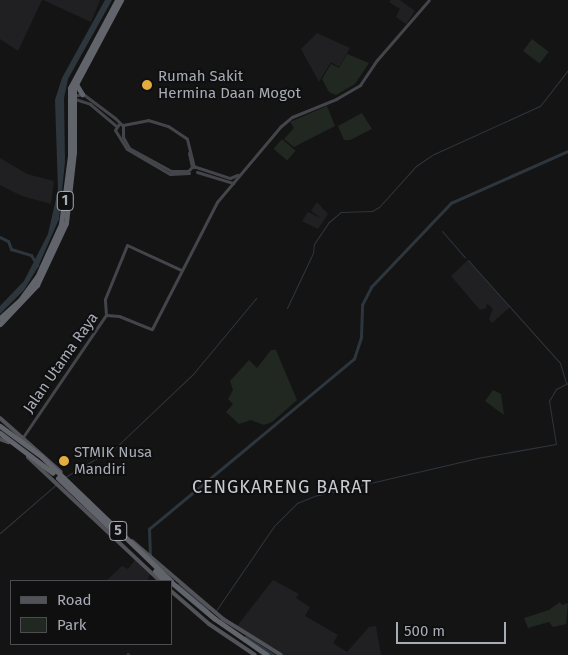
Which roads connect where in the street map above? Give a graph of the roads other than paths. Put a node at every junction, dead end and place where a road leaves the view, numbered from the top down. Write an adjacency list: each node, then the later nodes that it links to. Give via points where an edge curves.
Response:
1 (117, 0): 4 (highway, 1)
2 (121, 0): 4 (highway, 1)
3 (430, 0): 12 (main road, via 377,60 360,85 295,116)
4 (92, 51): 5 (highway, 1); 7 (highway, 1, via 72,82)
5 (76, 83): 6 (highway); 7 (highway, 1)
6 (82, 94): 7 (main road); 8 (main road)
7 (72, 99): 8 (main road); 19 (highway, 1, via 67,221)
8 (91, 102): 9 (main road)
9 (121, 126): 10 (main road); 11 (main road); 13 (main road, via 157,121)
10 (117, 132): 11 (main road); 17 (main road, via 125,148 170,174)
11 (122, 132): 17 (main road, via 127,146 152,161 172,172)
12 (277, 132): 16 (main road, via 234,177); 18 (main road)
13 (185, 138): 14 (main road); 15 (main road)
14 (194, 162): 15 (main road); 16 (main road)
15 (195, 168): 16 (main road); 17 (main road); 17 (main road); 18 (main road)
16 (206, 169)
17 (189, 172)
18 (231, 183): 20 (main road)
19 (45, 266): 22 (highway, 1, via 23,296); 23 (highway, 1, via 28,297)
20 (181, 269): 21 (main road, Jalan Utama Raya, via 152,329 120,316); 21 (main road, via 127,245 105,298)
21 (106, 315): 25 (main road, Jalan Utama Raya)
22 (0, 318)
23 (0, 324)
24 (0, 428): 25 (main road); 26 (highway, 5); 26 (main road, via 8,442); 26 (highway, 5, via 25,440)
25 (23, 437): 26 (main road)
26 (62, 480): 27 (main road); 28 (highway, 5); 29 (highway, 5); 36 (main road, via 215,612)
27 (159, 580)
28 (164, 580)
29 (170, 580)
30 (172, 582): 35 (highway, 5, via 215,619)
31 (172, 587): 34 (highway, via 213,622)
32 (172, 592): 33 (main road, via 208,624)
33 (254, 655)
34 (262, 655)
35 (268, 655)
36 (281, 655)

